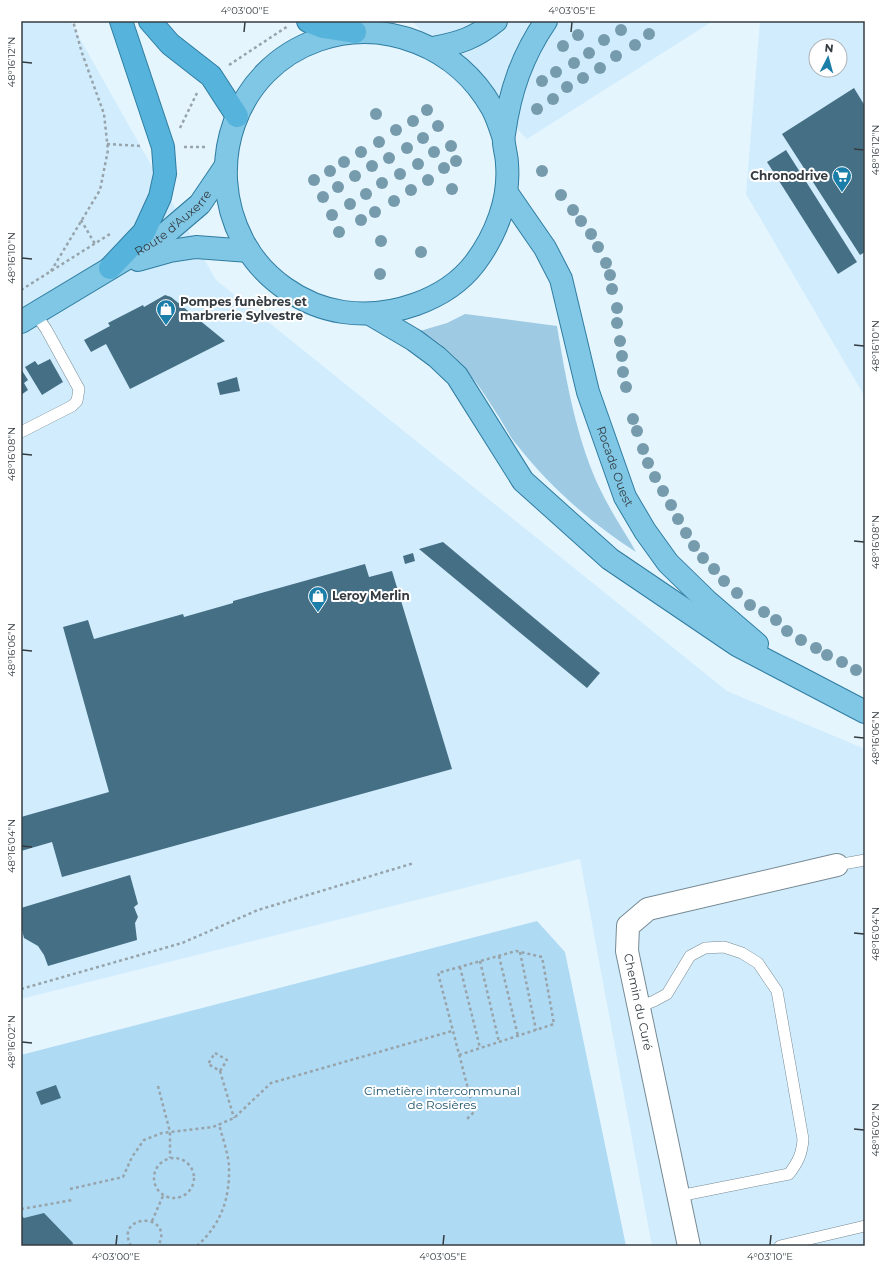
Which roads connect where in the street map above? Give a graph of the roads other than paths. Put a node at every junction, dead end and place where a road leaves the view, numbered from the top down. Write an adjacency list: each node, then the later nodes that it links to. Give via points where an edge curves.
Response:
1 (121, 21): 13 (highway, via 164,147 165,174 160,197 144,232)
2 (150, 21): 8 (highway, via 170,44 211,76)
3 (308, 21): 6 (highway)
4 (496, 21): 7 (main road, via 479,34 451,45)
5 (546, 21): 9 (main road, via 530,44 516,75)
6 (355, 32): 7 (main road, via 396,34); 8 (main road, via 318,40 284,57 257,83)
7 (433, 48): 9 (main road, via 457,65 477,85 493,110)
8 (237, 116): 10 (main road)
9 (503, 136): 11 (main road, via 508,164)
10 (226, 157): 12 (main road, via 227,197 235,225); 13 (main road, Route d'Auxerre, via 200,204 160,239)
11 (506, 193): 14 (main road, via 496,231 468,270 445,290 409,308); 17 (main road, Rocade Ouest, via 545,248 561,279 588,392 625,498 645,531 668,563 707,601 748,637)
12 (249, 251): 13 (main road, Route d'Auxerre, via 196,247 170,251); 14 (main road, via 267,273 289,291 314,304 335,310)
13 (110, 268): 15 (main road, Route d'Auxerre)
14 (370, 314): 17 (main road, Rocade Ouest, via 414,340 457,376 523,481 610,559 737,646)
15 (28, 318): 16 (lane, via 46,329 79,389 79,394 72,406)
16 (21, 432)
17 (810, 682): 18 (main road, Rocade Ouest)
18 (865, 712)
19 (865, 860): 20 (lane)
20 (837, 865): 21 (street, Chemin du Curé, via 648,909 628,926 627,951)
21 (640, 1007): 22 (street, Chemin du Curé); 22 (lane, via 667,994 690,956 705,948 724,947 742,952 758,963 777,991 803,1139 798,1163 788,1174)
22 (678, 1196): 24 (street, Chemin du Curé)
23 (865, 1226): 25 (lane)
24 (689, 1246)
25 (780, 1246)

